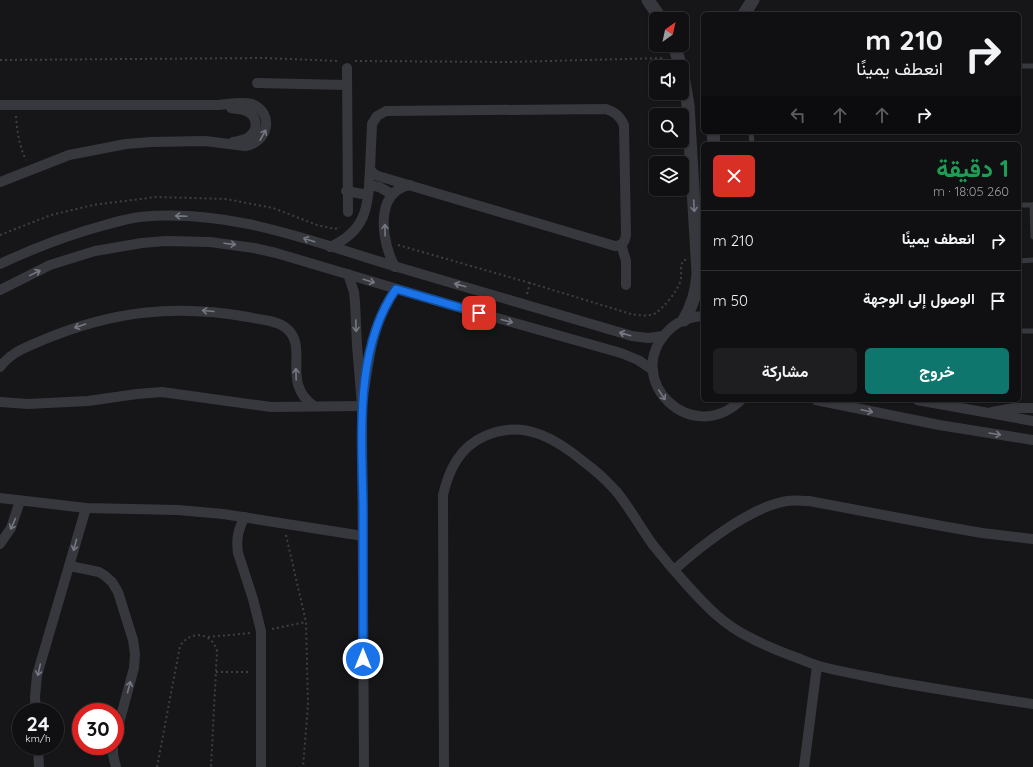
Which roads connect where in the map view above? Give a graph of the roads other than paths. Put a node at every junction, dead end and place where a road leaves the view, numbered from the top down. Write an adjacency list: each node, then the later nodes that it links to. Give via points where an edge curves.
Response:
1 (648, 0): 3 (street)
2 (753, 0): 4 (street)
3 (656, 12)
4 (745, 12)
5 (1021, 66): 6 (lane)
6 (1033, 66)
7 (347, 68): 9 (street)
8 (257, 83): 9 (street)
9 (346, 85): 16 (street)
10 (687, 100): 33 (street, one-way to 33, via 698,283 693,302)
11 (0, 104): 13 (street, via 246,103 260,109 266,123 265,133 259,141 250,146 205,142 126,144 69,155)
12 (370, 169): 14 (street, via 376,175); 15 (street); 22 (street, via 372,124 377,116 386,111 606,109 618,114 624,125 626,239)
13 (0, 182)
14 (410, 185): 17 (street, via 403,186); 22 (street, via 615,246)
15 (369, 190): 16 (street); 17 (street, via 379,186); 23 (street, via 361,224 347,238)
16 (346, 191): 20 (street)
17 (392, 194): 27 (street, one-way to 17, via 385,240 386,206)
18 (1021, 205): 19 (lane)
19 (1033, 205): 21 (lane)
20 (348, 212)
21 (1033, 237)
22 (622, 244): 29 (street, via 626,261)
23 (330, 247): 26 (street, one-way to 26, via 273,229 231,220 184,216 138,217 68,236); 27 (street)
24 (1033, 260): 25 (lane)
25 (1021, 261)
26 (0, 264)
27 (395, 266): 36 (street, one-way to 27, via 632,336)
28 (348, 274): 30 (street, one-way to 30); 31 (street, one-way to 28, via 72,257 119,246 166,241 210,242 254,248); 44 (street, one-way to 44, via 354,292)
29 (626, 285)
30 (396, 289): 38 (street, one-way to 38, via 622,352); 44 (street, via 376,325)
31 (0, 290)
32 (701, 316): 33 (street)
33 (684, 320): 36 (street)
34 (1033, 331): 35 (lane)
35 (1021, 332)
36 (663, 336): 38 (street, via 655,352)
37 (0, 367): 43 (street, one-way to 37, via 298,389 296,343 287,328 278,323 214,312 157,310 101,320 64,331 16,352)
38 (653, 370): 40 (street, one-way to 40, via 657,386 666,400 683,413 699,416 716,415 726,412)
39 (1, 400): 43 (street, via 28,404 88,401 162,392 257,406)
40 (738, 402)
41 (826, 402): 48 (street, one-way to 48)
42 (928, 402): 46 (street)
43 (314, 406): 44 (street)
44 (362, 406): 53 (street)
45 (1033, 408): 46 (street, via 1014,408)
46 (989, 413): 47 (street)
47 (1033, 421)
48 (1033, 440)
49 (0, 498): 50 (street)
50 (20, 501): 51 (street); 55 (street, one-way to 55, via 11,528)
51 (86, 508): 52 (street, via 193,511); 56 (street, one-way to 56)
52 (246, 517): 53 (street); 66 (street, via 238,531 237,545 261,631)
53 (363, 536): 67 (street)
54 (1033, 539): 57 (street, via 942,526 809,501 787,501 766,508 727,529 690,555)
55 (0, 544)
56 (70, 566): 59 (street, one-way to 59, via 37,674); 61 (street, one-way to 56, via 135,654 118,592 112,582 99,572)
57 (674, 570): 58 (street, via 711,611 728,625 754,640); 68 (street, via 616,491 588,465 558,443 532,431 518,429 490,433 466,448 449,474 443,495)
58 (817, 666): 60 (street, via 930,688); 69 (street)
59 (35, 703)
60 (1033, 704)
61 (124, 705)
62 (38, 755): 64 (street)
63 (113, 755): 65 (street)
64 (39, 767)
65 (116, 767)
66 (259, 767)
67 (364, 767)
68 (444, 767)
69 (804, 767)

